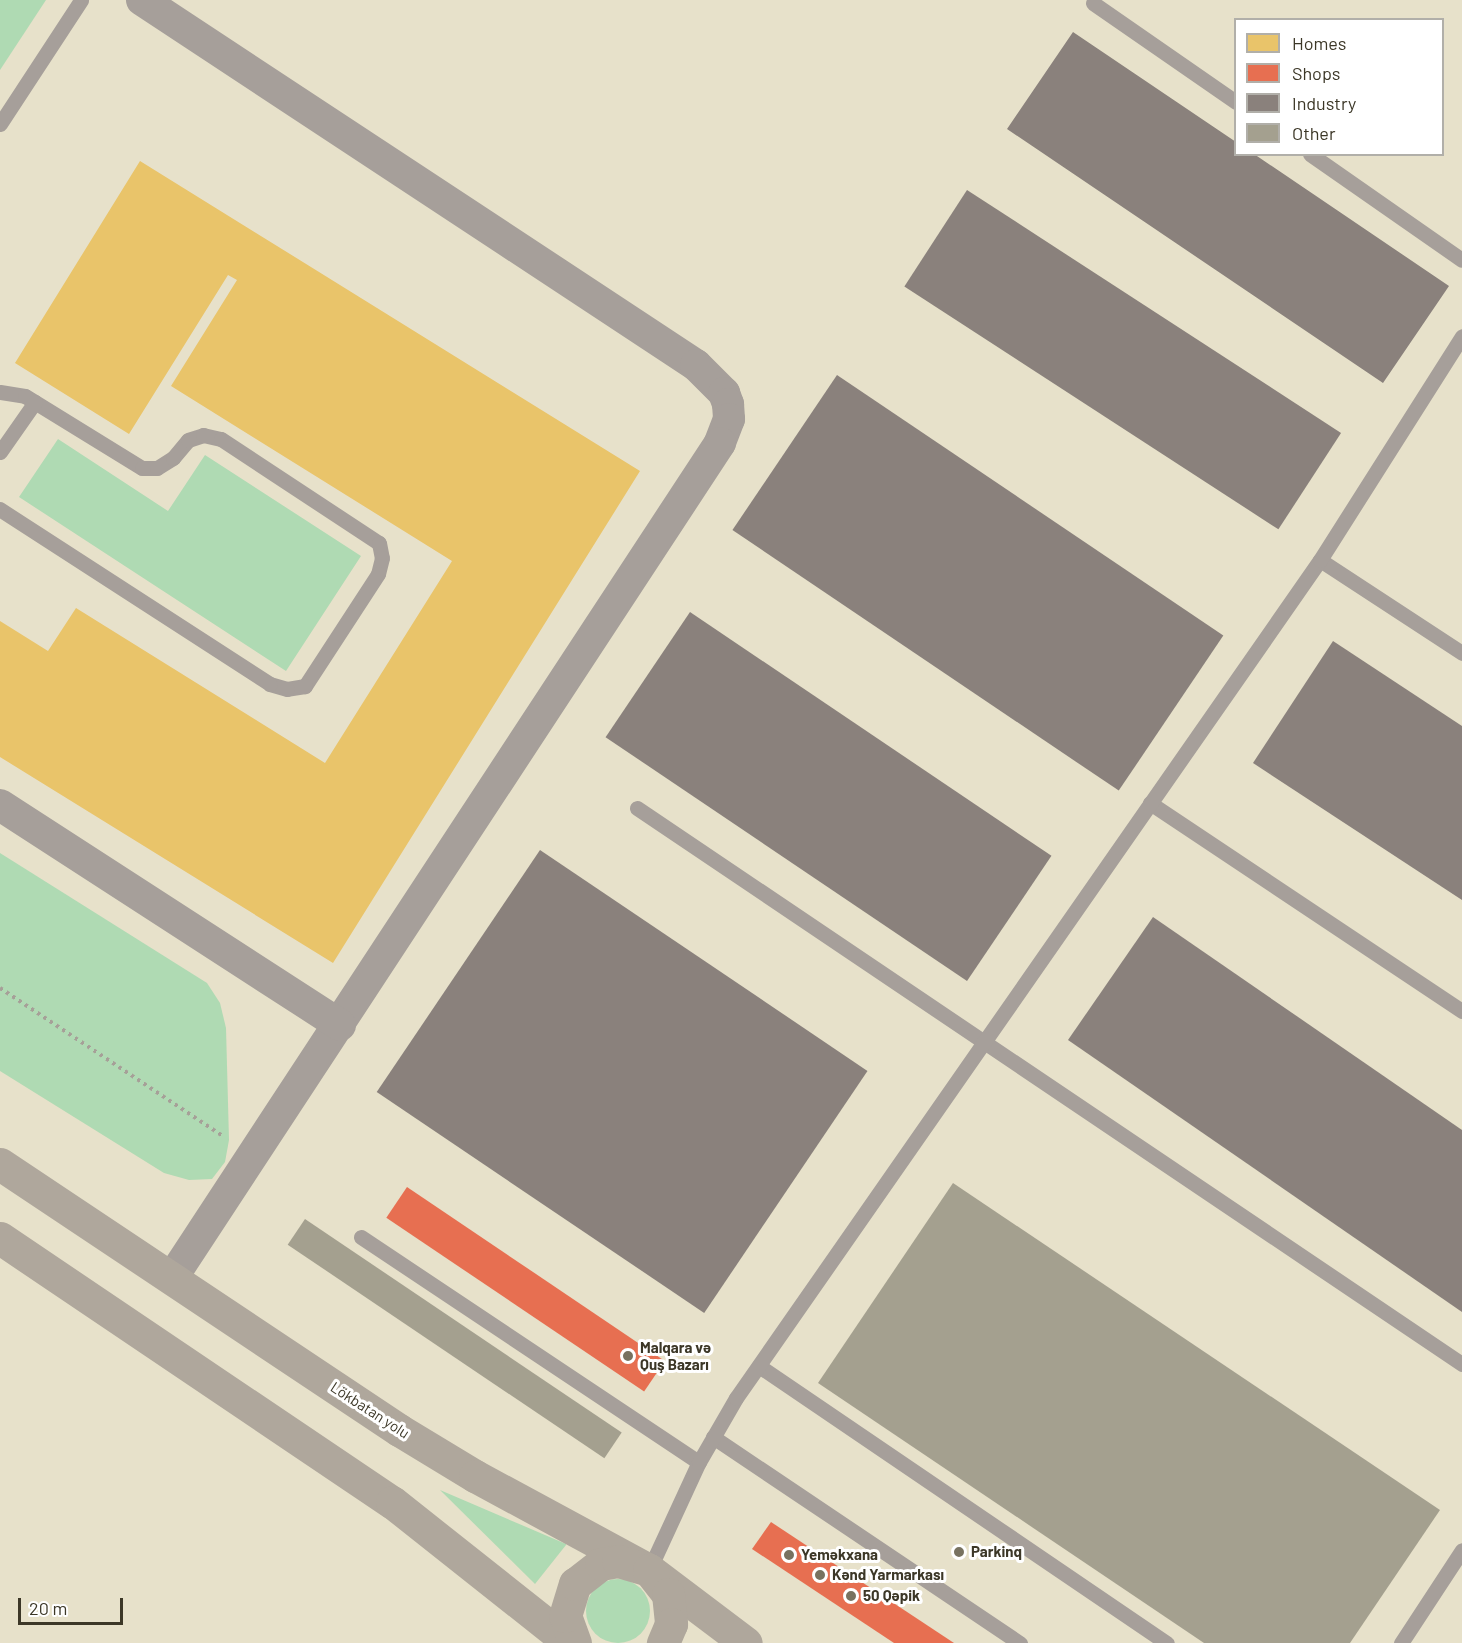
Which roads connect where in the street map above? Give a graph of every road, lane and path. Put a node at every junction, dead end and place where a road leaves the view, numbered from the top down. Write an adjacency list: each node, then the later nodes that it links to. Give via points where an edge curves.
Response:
1 (81, 0): 5 (lane)
2 (142, 0): 20 (street, via 696,365 724,393 728,404 729,419 720,443)
3 (1093, 3): 4 (lane)
4 (1234, 101)
5 (0, 124)
6 (1313, 156): 7 (lane)
7 (1462, 260)
8 (1462, 336): 13 (lane)
9 (0, 392): 10 (lane, via 25,396)
10 (35, 402): 11 (lane); 12 (lane, via 142,468 157,468 173,458 188,440 203,435 221,439 379,543 382,558 378,574 305,686 287,689 270,684)
11 (0, 452)
12 (0, 509)
13 (1320, 560): 14 (lane); 15 (lane)
14 (1462, 653)
15 (1150, 803): 19 (lane); 21 (lane)
16 (0, 806): 20 (street)
17 (637, 808): 21 (lane)
18 (0, 988): 22 (path)
19 (1462, 1011)
20 (340, 1025): 22 (street)
21 (983, 1043): 27 (lane); 28 (lane)
22 (253, 1156): 26 (street)
23 (0, 1164): 26 (main road, Lökbatan yolu)
24 (361, 1236): 30 (lane)
25 (0, 1238): 33 (main road, via 392,1502)
26 (172, 1278): 32 (main road, Lökbatan yolu, via 475,1476)
27 (1462, 1364)
28 (759, 1366): 29 (lane); 38 (lane)
29 (713, 1437): 30 (lane); 37 (lane)
30 (699, 1462): 32 (lane)
31 (1462, 1550): 39 (lane)
32 (649, 1570): 34 (main road, via 618,1561 586,1572 568,1599 565,1616); 35 (main road, via 664,1587 672,1608 671,1624); 36 (main road, Lökbatan yolu)
33 (570, 1643)
34 (575, 1643)
35 (663, 1643)
36 (746, 1643)
37 (1020, 1643)
38 (1167, 1643)
39 (1401, 1643)

